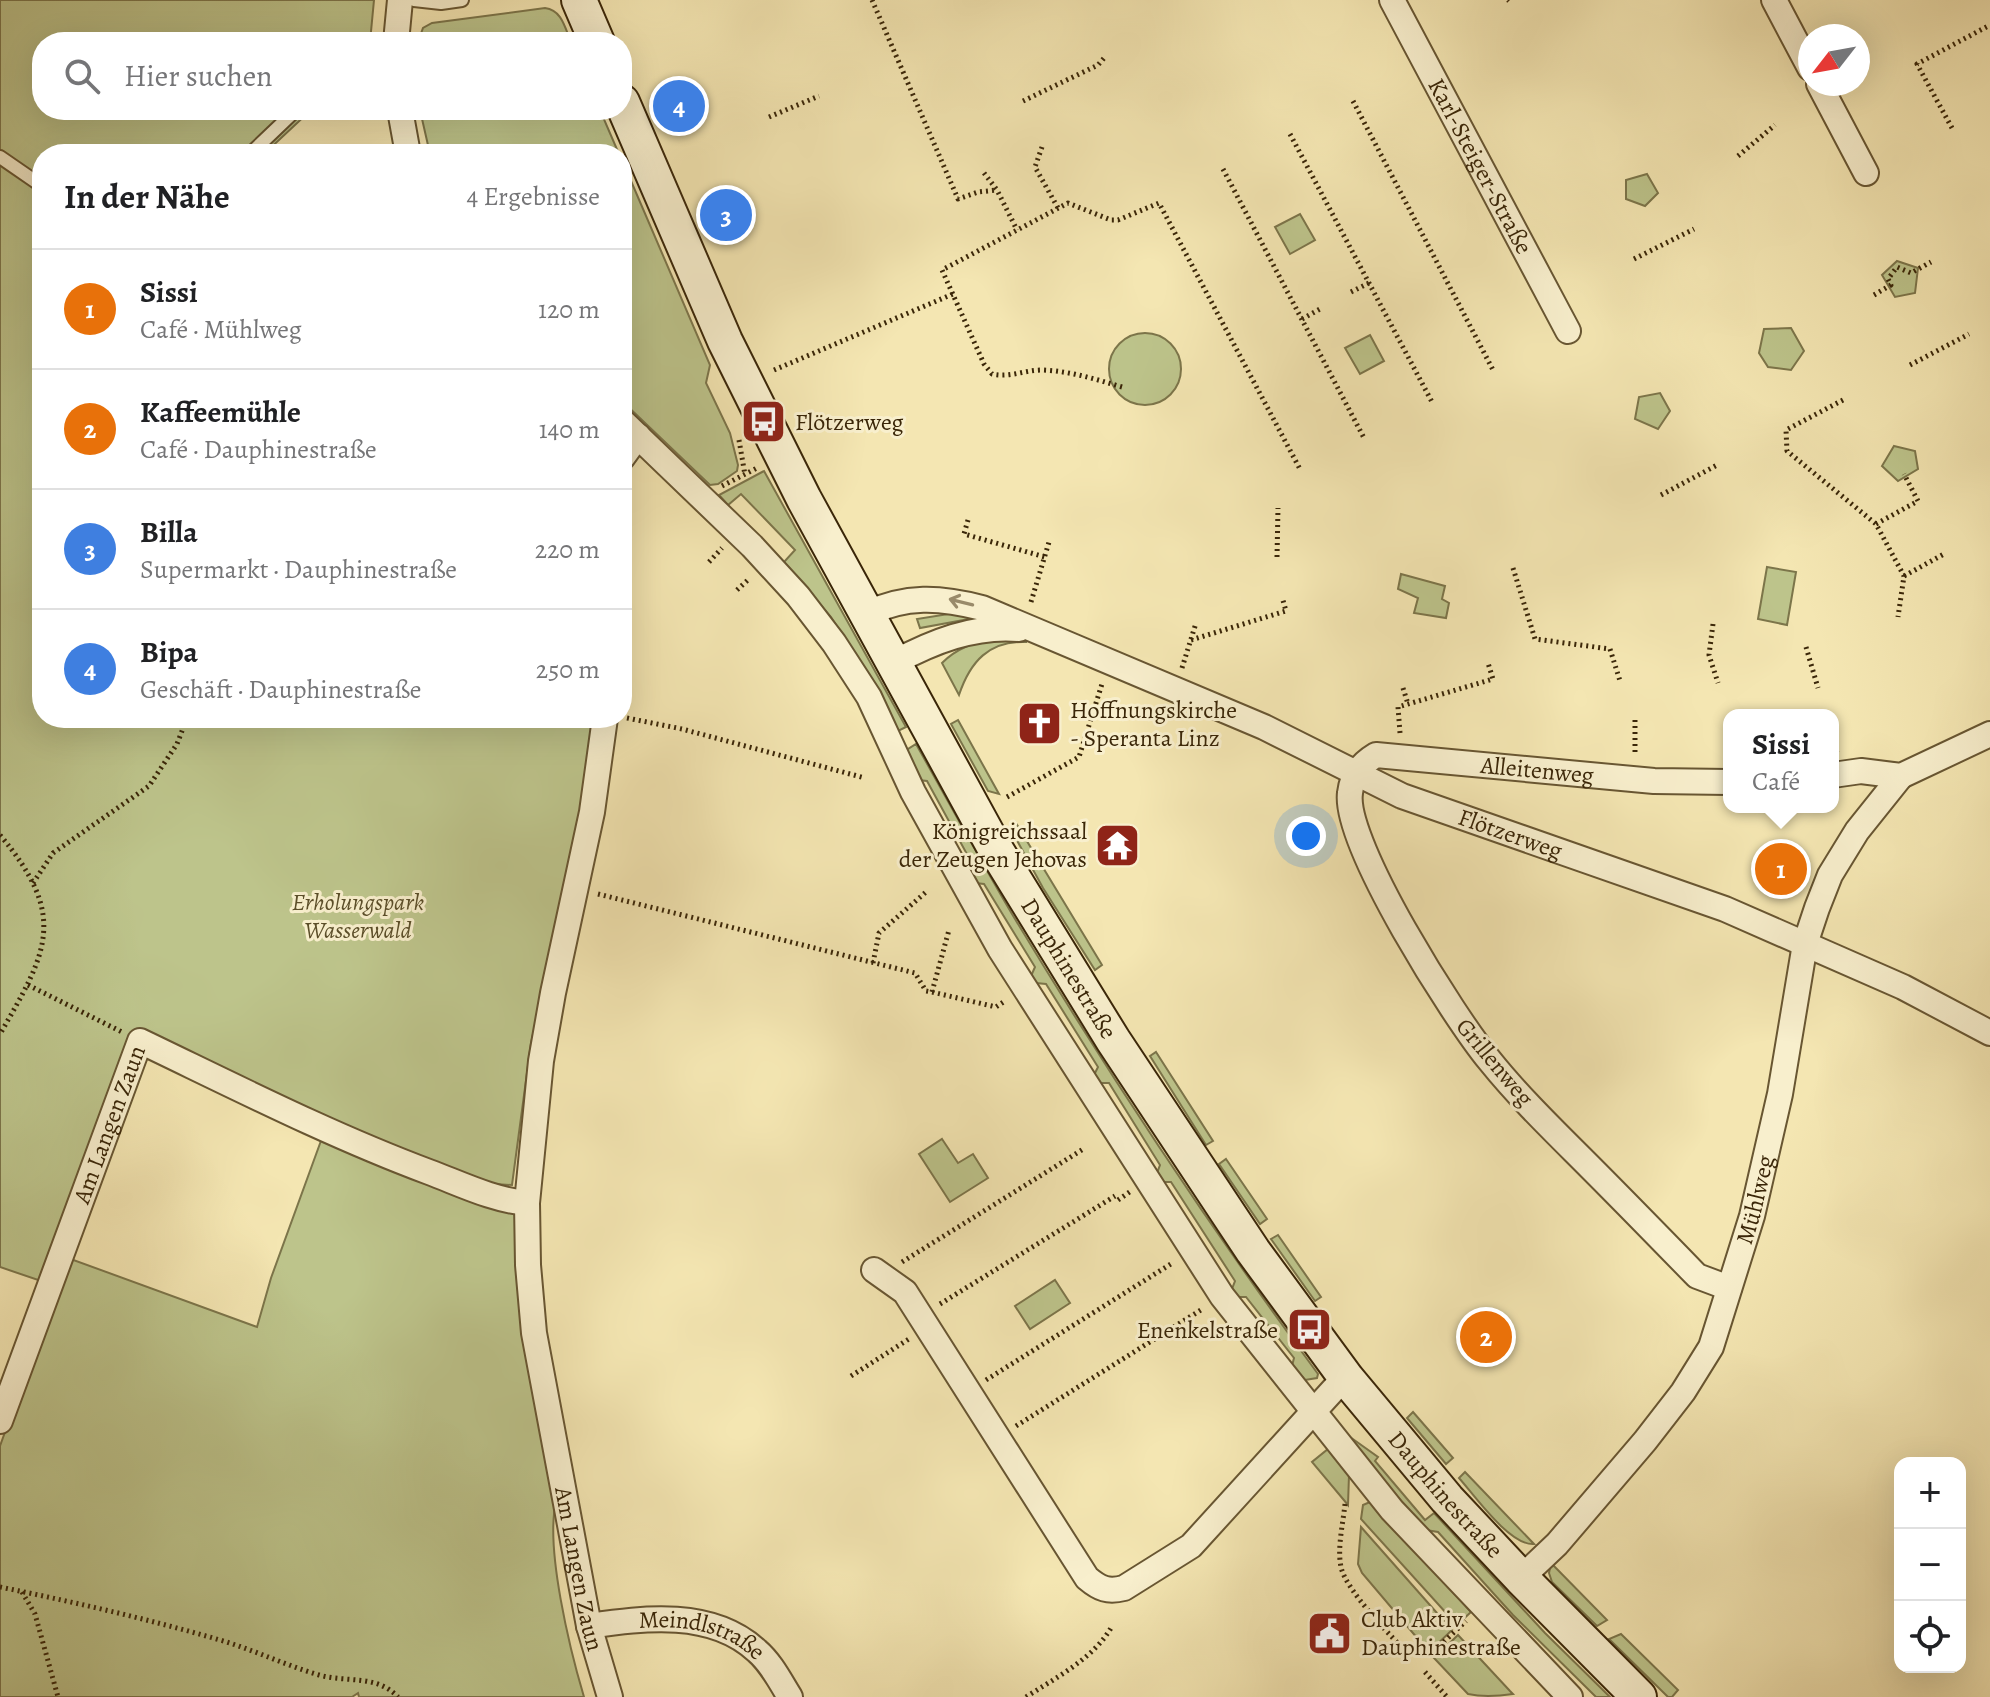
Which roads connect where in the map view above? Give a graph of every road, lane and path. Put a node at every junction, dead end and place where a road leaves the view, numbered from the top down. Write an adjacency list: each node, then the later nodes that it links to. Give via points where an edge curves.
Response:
1 (400, 0): 9 (street)
2 (414, 0): 3 (lane)
3 (462, 0)
4 (579, 0): 10 (main road)
5 (872, 0): 33 (path, via 958,199)
6 (1392, 0): 45 (street, Karl-Steiger-Straße)
7 (1774, 0): 11 (street)
8 (1990, 25): 22 (path, via 1917,64)
9 (397, 32)
10 (593, 32)
11 (1798, 45)
12 (1104, 58): 15 (path)
13 (819, 96): 18 (path)
14 (1825, 96): 31 (street)
15 (1023, 101)
16 (1353, 101): 49 (path)
17 (632, 108): 78 (main road, Dauphinestraße, via 725,341)
18 (769, 117)
19 (286, 120): 24 (lane)
20 (402, 120): 25 (street)
21 (1775, 125): 27 (path)
22 (1952, 128)
23 (1290, 134): 39 (path)
24 (260, 144)
25 (406, 144)
26 (1042, 147): 34 (path, via 1035,167)
27 (1738, 156)
28 (0, 157): 32 (lane)
29 (1223, 169): 44 (path)
30 (984, 173): 33 (path)
31 (1866, 173)
32 (32, 179)
33 (997, 190): 36 (path)
34 (1058, 208): 36 (path); 58 (path, via 1068,203 1118,220 1159,203)
35 (1694, 229): 37 (path)
36 (1017, 230): 41 (path, via 942,270)
37 (1634, 259)
38 (1931, 262): 42 (path, via 1911,273 1897,267 1888,279 1891,285)
39 (1369, 283): 40 (path); 52 (path)
40 (1351, 292)
41 (953, 294): 48 (path); 50 (path, via 992,374 1077,373)
42 (1874, 295)
43 (1320, 309): 44 (path)
44 (1302, 319): 55 (path)
45 (1568, 331)
46 (1969, 334): 47 (path)
47 (1910, 365)
48 (774, 370)
49 (1493, 370)
50 (1122, 387)
51 (1843, 400): 65 (path, via 1786,430 1787,451)
52 (1432, 402)
53 (632, 430): 115 (street, Dauphinestraße, via 752,546 834,643 869,697 953,867)
54 (738, 432): 60 (path)
55 (1364, 438)
56 (1719, 464): 62 (path)
57 (764, 465): 60 (path)
58 (1301, 471)
59 (1904, 474): 65 (path, via 1918,501)
60 (745, 475): 61 (path)
61 (714, 490)
62 (1661, 495)
63 (1278, 508): 70 (path)
64 (968, 520): 69 (path, via 964,534)
65 (1876, 524): 74 (path)
66 (1049, 542): 69 (path)
67 (726, 543): 71 (path)
68 (1944, 554): 74 (path)
69 (1045, 557): 77 (path)
70 (1277, 557)
71 (709, 562)
72 (1513, 568): 89 (path, via 1535,639 1610,649)
73 (756, 572): 75 (path)
74 (1904, 576): 79 (path)
75 (737, 590)
76 (1282, 597): 83 (path, via 1286,611)
77 (1030, 605)
78 (866, 614): 82 (street, Flötzerweg, one-way to 78, via 949,599 904,600); 85 (main road, Dauphinestraße)
79 (1898, 617)
80 (1196, 623): 83 (path)
81 (1713, 624): 90 (path, via 1709,655)
82 (1034, 630): 85 (street, Flötzerweg, via 998,627 966,632); 102 (street, Flötzerweg, via 1264,727)
83 (1191, 640): 87 (path)
84 (1806, 647): 92 (path)
85 (893, 663): 131 (main road, Dauphinestraße, via 996,850 1113,1040 1253,1251)
86 (1488, 663): 93 (path, via 1493,679)
87 (1181, 673)
88 (1104, 680): 106 (path, via 1079,757)
89 (1620, 681)
90 (1718, 683)
91 (1403, 688): 93 (path)
92 (1818, 688)
93 (1408, 704): 99 (path, via 1398,707)
94 (1635, 720): 100 (path)
95 (632, 721): 104 (path)
96 (183, 728): 108 (path, via 149,786 53,853)
97 (613, 728): 122 (street, Am Langen Zaun, via 561,953)
98 (1990, 734): 103 (street)
99 (1400, 738)
100 (1635, 760)
101 (1839, 774): 103 (street)
102 (1355, 775): 105 (street, Alleitenweg, via 1361,763 1376,755 1654,781); 112 (street, Flötzerweg, via 1444,812 1725,909); 126 (street, Grillenweg, via 1349,795 1372,866 1420,957 1472,1038 1537,1113 1697,1276)
103 (1901, 776): 112 (street, Mühlweg, via 1830,875)
104 (865, 778)
105 (1723, 782)
106 (1007, 797)
107 (0, 835): 108 (path)
108 (33, 883): 114 (path, via 45,940)
109 (926, 892): 113 (path, via 879,933)
110 (597, 894): 113 (path)
111 (949, 930): 116 (path)
112 (1805, 944): 117 (street, Flötzerweg); 126 (street, Mühlweg, via 1780,1094)
113 (873, 963): 116 (path, via 915,973)
114 (28, 985): 118 (path); 119 (path)
115 (1026, 989): 116 (path, via 996,1007); 123 (street, Dauphinestraße)
116 (932, 992)
117 (1990, 1033)
118 (0, 1034)
119 (140, 1041): 122 (street, Am Langen Zaun, via 414,1167); 134 (street, Am Langen Zaun)
120 (1085, 1148): 124 (path)
121 (1115, 1196): 128 (path)
122 (519, 1202): 141 (street, Am Langen Zaun, via 534,1333)
123 (1192, 1250): 127 (street, Dauphinestraße); 132 (path)
124 (902, 1262)
125 (874, 1270): 133 (street, via 905,1292 1087,1578 1098,1587 1124,1588 1191,1546)
126 (1729, 1288): 137 (street, Mühlweg, via 1711,1347 1683,1392 1557,1544)
127 (1222, 1296): 133 (street, Dauphinestraße); 135 (path)
128 (932, 1309)
129 (916, 1334): 130 (path)
130 (851, 1376)
131 (1347, 1379): 133 (street); 137 (main road, Dauphinestraße)
132 (980, 1383)
133 (1313, 1413): 140 (street, Dauphinestraße, via 1392,1510)
134 (0, 1421)
135 (1009, 1430)
136 (1345, 1504): 144 (path, via 1342,1572)
137 (1521, 1578): 153 (main road, Dauphinestraße)
138 (0, 1587): 139 (path)
139 (21, 1591): 146 (path, via 35,1614); 147 (path, via 223,1641 324,1676 370,1680 388,1686)
140 (1482, 1607): 143 (path); 152 (street, Dauphinestraße)
141 (589, 1626): 148 (street, Am Langen Zaun); 149 (street, Meindlstraße, via 650,1620 726,1630 760,1653)
142 (1112, 1626): 150 (path, via 1084,1657)
143 (1435, 1650)
144 (1411, 1657)
145 (1425, 1672): 151 (path)
146 (58, 1697)
147 (398, 1697)
148 (610, 1697)
149 (790, 1697)
150 (1026, 1697)
151 (1447, 1697)
152 (1570, 1697)
153 (1639, 1697)

